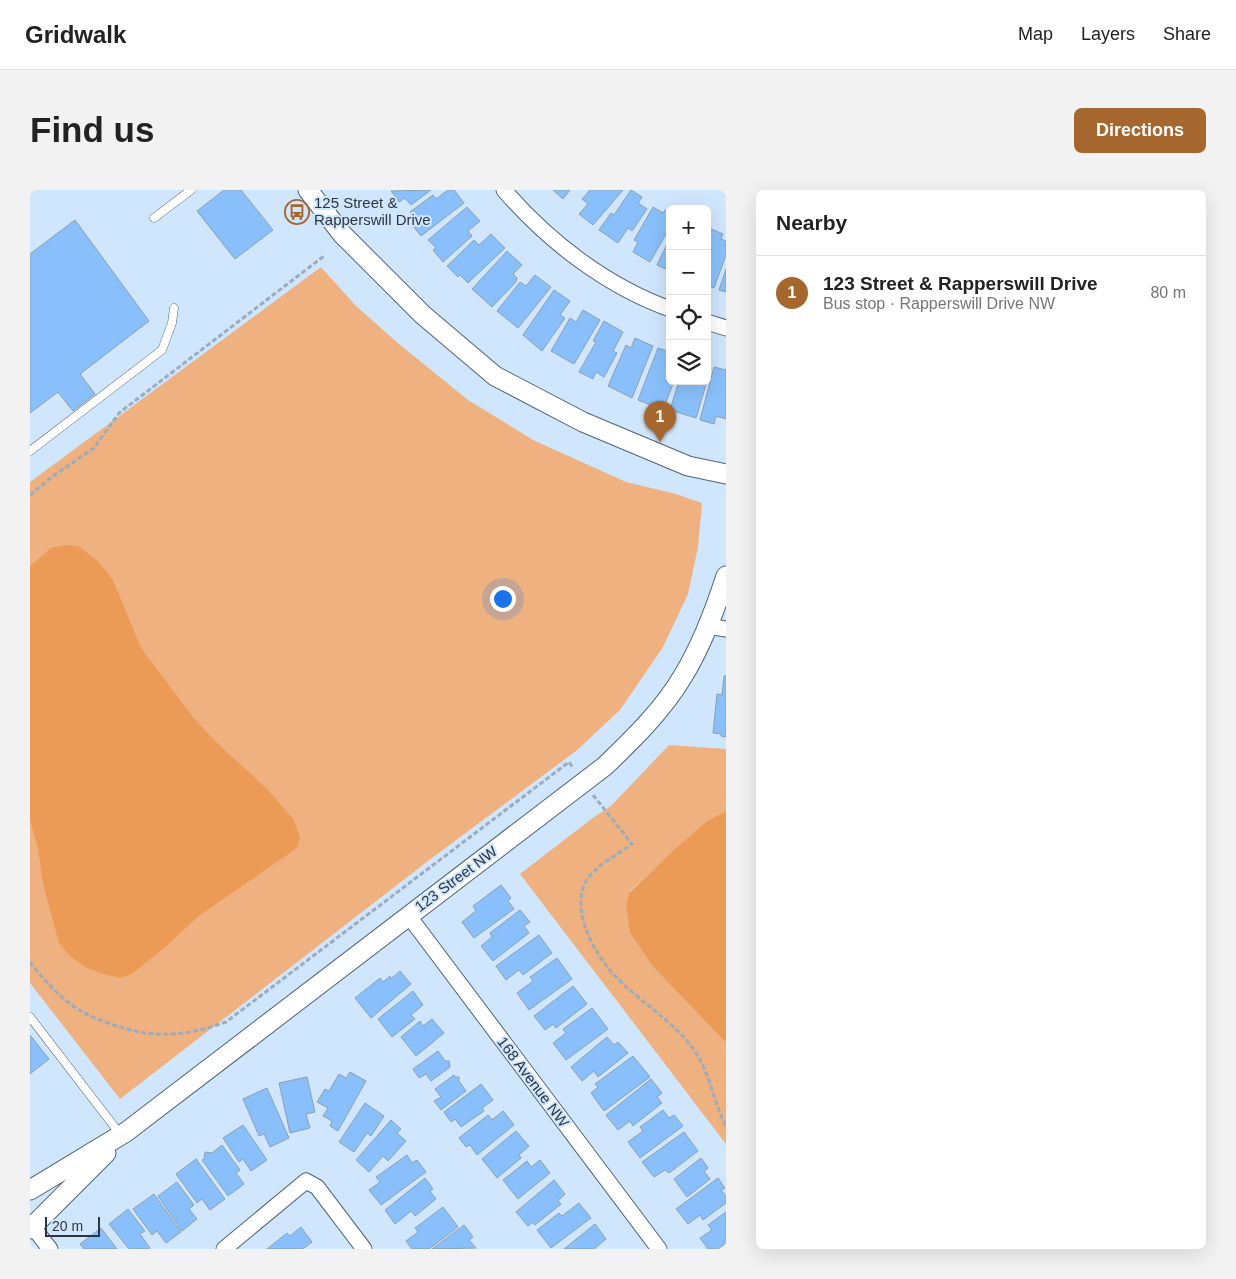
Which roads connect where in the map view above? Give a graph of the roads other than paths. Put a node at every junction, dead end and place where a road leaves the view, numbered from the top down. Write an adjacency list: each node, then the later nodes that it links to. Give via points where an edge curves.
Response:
1 (191, 190): 4 (lane)
2 (308, 190): 10 (street, via 342,234 423,315 495,376 583,422 688,466)
3 (504, 190): 6 (street, via 536,224 574,256 615,283)
4 (154, 218)
5 (174, 308): 9 (lane, via 162,350)
6 (666, 308)
7 (711, 323): 8 (street)
8 (726, 328)
9 (30, 451)
10 (726, 474)
11 (726, 576): 12 (street, 123 Street NW)
12 (717, 627): 13 (street, 123 Street NW, via 654,716 632,740 584,783)
13 (408, 916): 15 (street, 123 Street NW); 21 (street, 168 Avenue NW)
14 (30, 1017): 15 (lane)
15 (124, 1134): 16 (street, 123 Street NW); 17 (street, 123 Street NW)
16 (30, 1190)
17 (31, 1226): 18 (street)
18 (50, 1249)
19 (224, 1249): 20 (street, via 306,1181 317,1187)
20 (364, 1249)
21 (659, 1249)

